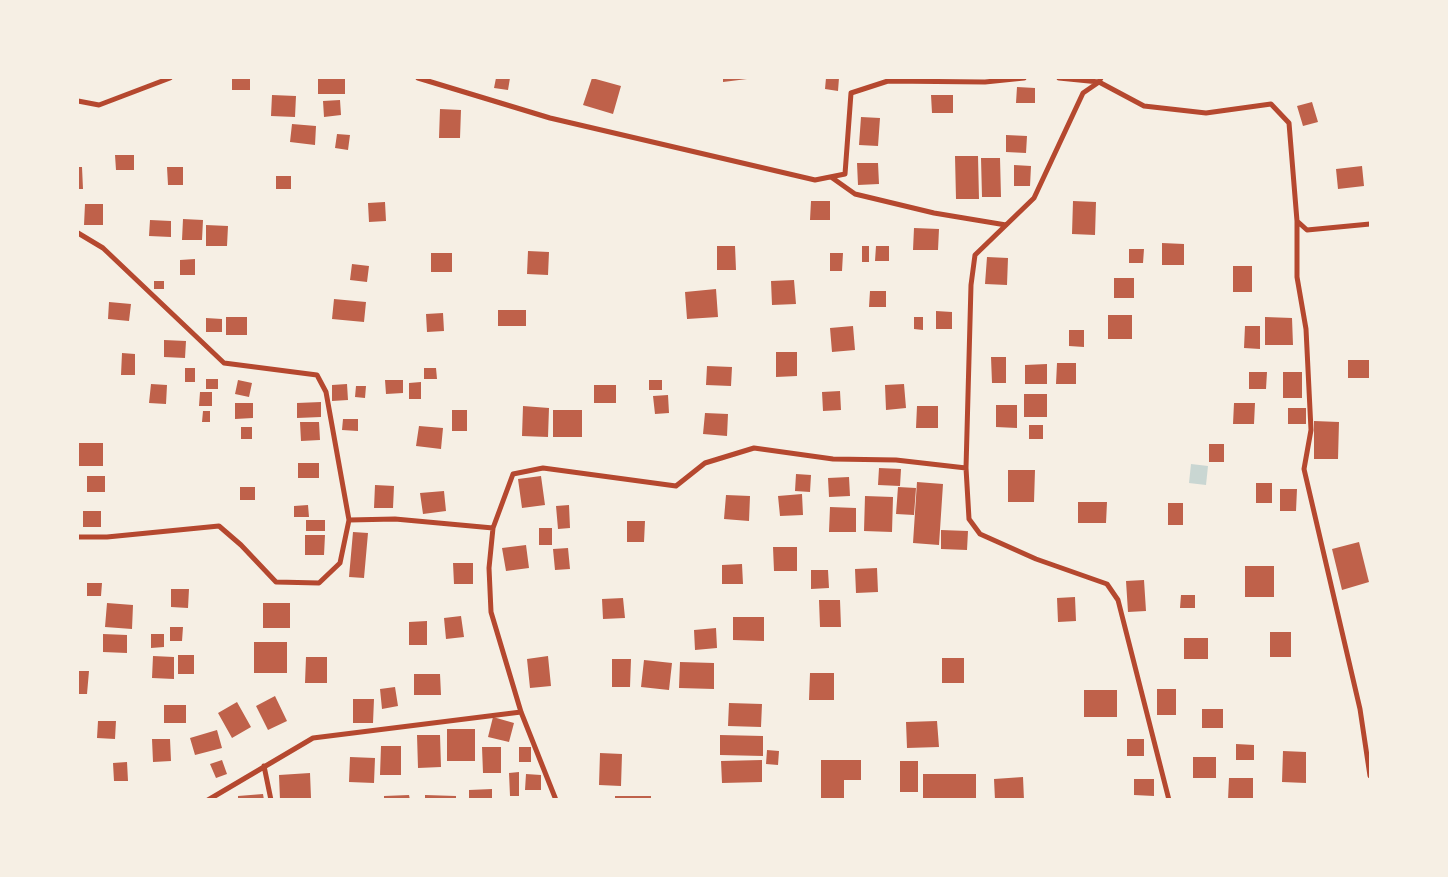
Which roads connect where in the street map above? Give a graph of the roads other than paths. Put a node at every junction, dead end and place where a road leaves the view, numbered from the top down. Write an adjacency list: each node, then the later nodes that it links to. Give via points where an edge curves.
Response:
1 (170, 78): 6 (street, via 100,105)
2 (418, 78): 7 (street, via 550,118 641,141 815,180)
3 (1024, 78): 7 (street, via 985,82 888,81 851,93 845,174)
4 (1059, 78): 5 (street)
5 (1100, 80): 8 (street, via 1144,106 1206,113 1271,104 1289,123); 10 (street, via 1083,93 1034,198)
6 (78, 100)
7 (830, 177): 10 (street, via 855,194 934,213)
8 (1298, 221): 9 (street, via 1307,230); 18 (street, via 1297,277 1306,329 1311,430 1304,469 1360,709)
9 (1370, 224)
10 (1006, 225): 12 (street, via 975,255 971,285)
11 (78, 233): 13 (street, via 103,248 224,363 316,375 326,392)
12 (966, 468): 14 (street, via 896,460 833,458 754,448 705,463 676,486 543,468 513,474); 22 (street, via 969,519 980,534 1036,560 1107,584 1118,600)
13 (349, 520): 14 (street, via 395,519); 15 (street, via 340,563 320,583 276,582 219,526 107,537)
14 (493, 528): 16 (street, via 489,568 491,612)
15 (78, 536)
16 (521, 712): 17 (street, via 313,738); 21 (street)
17 (264, 766): 19 (street); 20 (street)
18 (1370, 776)
19 (208, 800)
20 (271, 800)
21 (556, 800)
22 (1169, 800)

